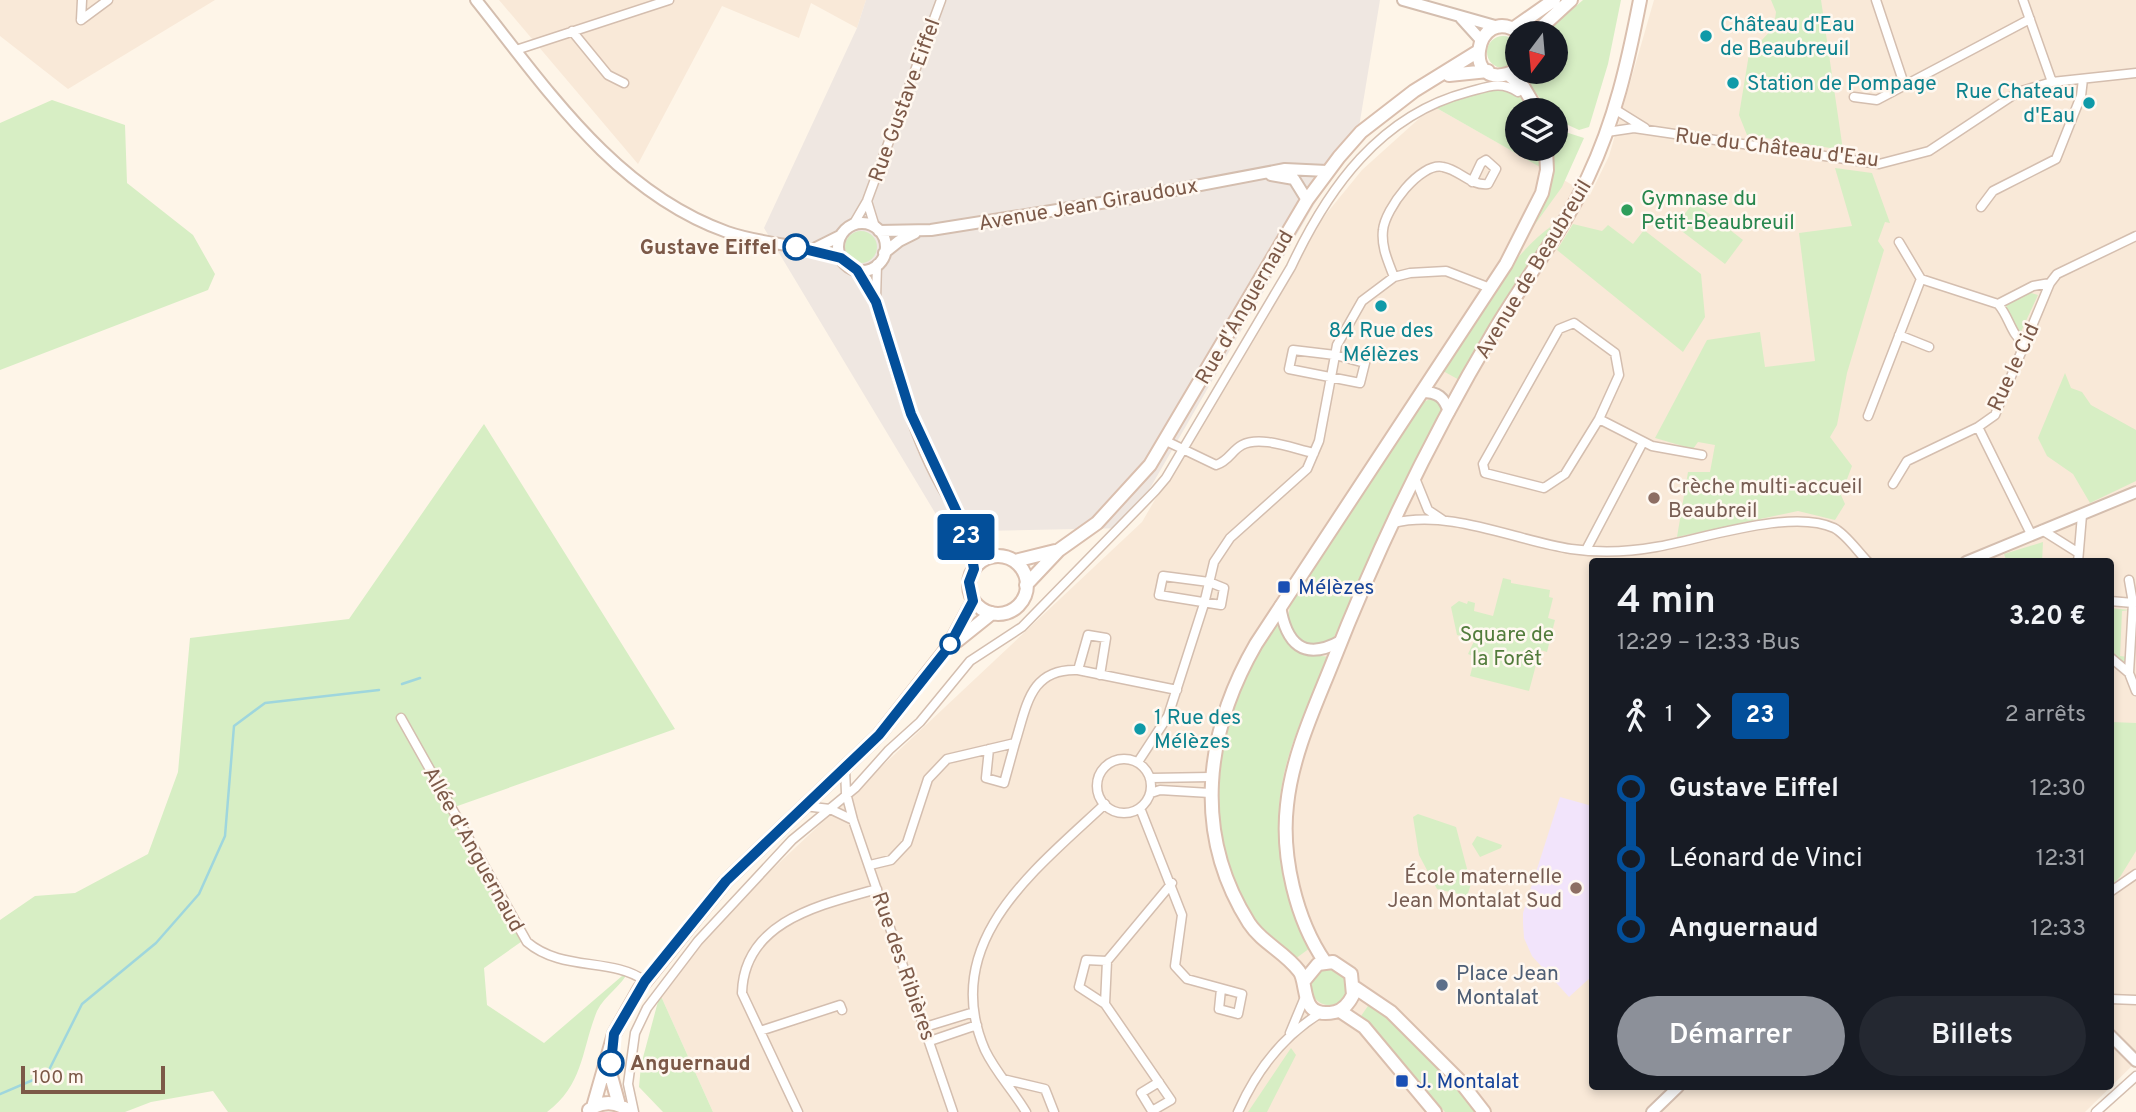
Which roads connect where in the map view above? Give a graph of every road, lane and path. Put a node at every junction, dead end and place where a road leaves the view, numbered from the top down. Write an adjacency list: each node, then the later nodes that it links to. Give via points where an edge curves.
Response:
1 (82, 0): 2 (street, via 81,20)
2 (108, 0)
3 (476, 0): 21 (street)
4 (669, 0): 12 (street)
5 (941, 0): 41 (street, Rue Gustave Eiffel)
6 (1403, 0): 13 (street)
7 (1554, 0): 15 (main road)
8 (1571, 0): 16 (main road)
9 (1640, 0): 33 (main road, Avenue de Beaubreuil)
10 (1876, 0): 29 (street)
11 (2023, 0): 14 (street)
12 (647, 3): 19 (street)
13 (1456, 15): 17 (street); 20 (street, via 1473,28)
14 (2030, 19): 27 (street); 29 (street)
15 (1529, 21)
16 (1548, 21)
17 (1495, 26): 18 (main road); 20 (main road, Rue d'Anguernaud)
18 (1505, 28)
19 (572, 31): 21 (street); 28 (street, via 608,75)
20 (1478, 46): 22 (main road); 25 (main road, Rue d'Anguernaud)
21 (516, 50): 49 (street, via 575,122 636,184 727,232)
22 (1488, 71): 23 (main road, Rue d'Anguernaud); 25 (main road, Rue d'Anguernaud)
23 (1505, 72)
24 (2136, 73): 26 (street, Rue du Château d'Eau)
25 (1442, 76): 37 (main road, Rue d'Anguernaud, via 1361,132)
26 (2083, 79): 27 (street, Rue du Château d'Eau); 42 (street, via 2081,96 2056,159 1993,191)
27 (2052, 82): 34 (street, Rue du Château d'Eau, via 2018,92 1929,151 1879,163)
28 (624, 83)
29 (1904, 84): 31 (street, via 1877,100)
30 (1525, 86): 32 (main road); 72 (street, via 1518,92 1498,84 1438,100 1414,111 1370,147 1307,233)
31 (1854, 97)
32 (1531, 98)
33 (1616, 110): 34 (street); 35 (main road, Avenue de Beaubreuil)
34 (1648, 130): 35 (street)
35 (1607, 132): 66 (main road, Avenue de Beaubreuil, via 1567,216 1492,334)
36 (1547, 161): 57 (main road, Avenue de Beaubreuil, via 1534,214)
37 (1327, 171): 38 (street, Avenue Jean Giraudoux, via 1299,168); 40 (main road, Rue d'Anguernaud)
38 (1258, 175): 40 (street, Avenue Jean Giraudoux, via 1294,179); 45 (street, Avenue Jean Giraudoux)
39 (1472, 181): 54 (street, via 1442,166 1428,169 1405,188 1383,228 1383,250)
40 (1307, 200): 70 (main road, Rue d'Anguernaud)
41 (867, 201): 43 (street, Rue Gustave Eiffel); 44 (street, Rue Gustave Eiffel)
42 (1981, 207)
43 (853, 225): 44 (street); 46 (street)
44 (877, 229): 45 (street, Avenue Jean Giraudoux); 50 (street)
45 (917, 232): 50 (street, Avenue Jean Giraudoux)
46 (840, 236): 49 (street); 51 (street)
47 (2136, 236): 56 (street, via 2057,274)
48 (1899, 243): 55 (street)
49 (814, 249): 51 (street)
50 (884, 253): 52 (street)
51 (841, 258): 53 (street)
52 (877, 264): 53 (street); 58 (street)
53 (857, 270): 58 (street)
54 (1394, 277): 57 (street, via 1446,271); 63 (street, via 1362,302)
55 (1921, 279): 59 (street); 60 (street)
56 (2050, 283): 59 (street, via 2033,286); 61 (street, Rue le Cid)
57 (1490, 288): 65 (main road, Avenue de Beaubreuil)
58 (876, 302): 79 (street, via 908,408)
59 (1998, 304): 61 (street, via 2012,335)
60 (1899, 335): 62 (street); 67 (street)
61 (2025, 345): 69 (street, Rue le Cid, via 1995,415)
62 (1929, 347)
63 (1335, 355): 64 (street); 64 (street, via 1365,363 1360,383); 64 (street, via 1293,350 1289,369)
64 (1331, 378): 73 (street)
65 (1422, 392): 66 (street, via 1437,394); 99 (main road, Avenue de Beaubreuil)
66 (1450, 412): 75 (main road, Avenue de Beaubreuil)
67 (1868, 416)
68 (1599, 419): 68 (street, via 1619,374 1615,353 1574,323 1559,329 1483,464 1486,473 1544,488 1565,474); 71 (street)
69 (1978, 427): 76 (street, via 1907,461); 82 (street, Rue le Cid)
70 (1166, 441): 72 (street); 83 (main road, Rue d'Anguernaud, via 1130,491 1097,523)
71 (1643, 442): 74 (street); 84 (street)
72 (1181, 449): 73 (street, via 1216,465 1254,440); 116 (street, via 1155,491 1022,627 970,661 920,722)
73 (1314, 453): 93 (street, via 1307,469 1230,538 1214,562)
74 (1702, 455)
75 (1415, 477): 80 (street, via 1428,510); 81 (main road, Avenue de Beaubreuil)
76 (1893, 484)
77 (2136, 492): 78 (street)
78 (2082, 515): 82 (street); 85 (street)
79 (961, 521): 86 (street); 91 (street)
80 (1446, 522): 81 (street, via 1424,518); 84 (street)
81 (1393, 523): 101 (main road, Avenue de Beaubreuil)
82 (2037, 532): 85 (street); 88 (street)
83 (1059, 550): 90 (main road, Rue d'Anguernaud); 94 (main road, Rue d'Anguernaud)
84 (1586, 550): 87 (street, via 1639,550 1811,520 1836,529)
85 (2077, 552): 89 (street)
86 (997, 556): 90 (main road, Rue d'Anguernaud); 91 (main road, via 984,559)
87 (1864, 558)
88 (1975, 558)
89 (2078, 558)
90 (1015, 561): 94 (main road)
91 (974, 569): 95 (main road, Rue d'Anguernaud, via 969,582)
92 (2129, 580): 97 (street)
93 (1209, 582): 98 (street); 98 (street, via 1224,588 1221,605); 98 (street, via 1163,576 1159,595)
94 (1027, 585): 100 (main road, Rue d'Anguernaud, via 1018,606)
95 (973, 601): 100 (main road); 102 (main road, Rue d'Anguernaud)
96 (2114, 601): 97 (street)
97 (2133, 603): 105 (street)
98 (1204, 604): 107 (street)
99 (1280, 606): 101 (street, via 1284,631 1296,645 1312,650); 114 (main road, Avenue de Beaubreuil, via 1235,681 1219,726)
100 (992, 613): 102 (main road, Rue d'Anguernaud)
101 (1341, 641): 130 (main road, Avenue de Beaubreuil, via 1296,761 1286,818 1295,890 1311,939)
102 (948, 648): 113 (main road, Rue d'Anguernaud, via 879,735)
103 (2114, 660): 105 (street)
104 (1078, 670): 106 (street); 106 (street, via 1088,635 1106,638); 110 (street, via 1044,676 1030,695)
105 (2129, 673): 108 (street)
106 (1100, 675): 107 (street)
107 (1177, 690): 112 (street, via 1168,716)
108 (2136, 691)
109 (401, 718): 131 (street, Allée d'Anguernaud, via 527,943 549,956 623,971)
110 (1015, 743): 111 (street); 111 (street, via 1004,783 986,778)
111 (989, 749): 124 (street, via 947,759 928,779 907,843 891,860)
112 (1138, 762): 115 (street); 119 (street, via 1121,759 1106,766 1098,780)
113 (845, 769): 116 (street, Rue des Ribières); 120 (main road, Rue d'Anguernaud)
114 (1211, 777): 115 (street); 118 (main road, Avenue de Beaubreuil)
115 (1151, 778): 117 (street)
116 (846, 793): 121 (street); 123 (street, Rue des Ribières)
117 (1151, 793): 118 (street); 122 (street)
118 (1210, 793): 132 (main road, Avenue de Beaubreuil, via 1225,873 1248,921 1300,971)
119 (1105, 804): 122 (street, via 1122,813); 141 (street, via 1002,906 989,929 974,980)
120 (804, 806): 121 (street); 131 (main road, Rue d'Anguernaud, via 726,881)
121 (830, 808): 123 (street); 156 (street, via 792,840 698,941 647,1008 629,1058)
122 (1140, 808): 126 (street)
123 (853, 820): 124 (street, Rue des Ribières)
124 (870, 865): 127 (street, Rue des Ribières)
125 (2136, 876): 128 (street)
126 (1172, 883): 129 (street); 134 (street, via 1182,915 1175,966 1187,979)
127 (877, 889): 144 (street, Rue des Ribières); 145 (street, via 782,922 750,956 742,993)
128 (2114, 890)
129 (1107, 961): 138 (street); 138 (street, via 1086,960 1079,986)
130 (1325, 962): 132 (main road, via 1311,968); 133 (main road, Avenue de Beaubreuil, via 1347,969)
131 (645, 981): 149 (main road, Rue d'Anguernaud, via 614,1034)
132 (1304, 981): 135 (main road)
133 (1354, 988): 140 (main road); 163 (main road, Avenue de Beaubreuil, via 1391,1012)
134 (1221, 989)
135 (1305, 997): 142 (main road); 146 (street)
136 (2114, 999): 137 (street)
137 (2136, 1000)
138 (1105, 1004): 153 (street)
139 (842, 1010): 145 (street, via 840,1005)
140 (1340, 1011): 142 (main road); 162 (main road, via 1364,1027)
141 (974, 1012): 143 (street); 144 (street)
142 (1322, 1012): 146 (street)
143 (977, 1025): 148 (street); 152 (street, via 996,1071)
144 (925, 1027): 148 (street, Rue des Ribières)
145 (760, 1031): 158 (street)
146 (1289, 1035): 161 (street, via 1259,1073)
147 (2114, 1039): 150 (street)
148 (930, 1041): 159 (street, Rue des Ribières)
149 (612, 1047): 155 (main road, Rue d'Anguernaud); 156 (main road, Rue d'Anguernaud, via 611,1076)
150 (2136, 1061)
151 (2136, 1076): 165 (street)
152 (1007, 1080): 157 (street); 160 (street, via 1045,1088)
153 (1158, 1082)
154 (1675, 1090): 164 (street)
155 (590, 1109): 156 (main road, via 606,1103)
156 (627, 1110)
157 (1022, 1110)
158 (798, 1112)
159 (953, 1112)
160 (1054, 1112)
161 (1238, 1112)
162 (1435, 1112)
163 (1484, 1112)
164 (1652, 1112)
165 (2096, 1112)

